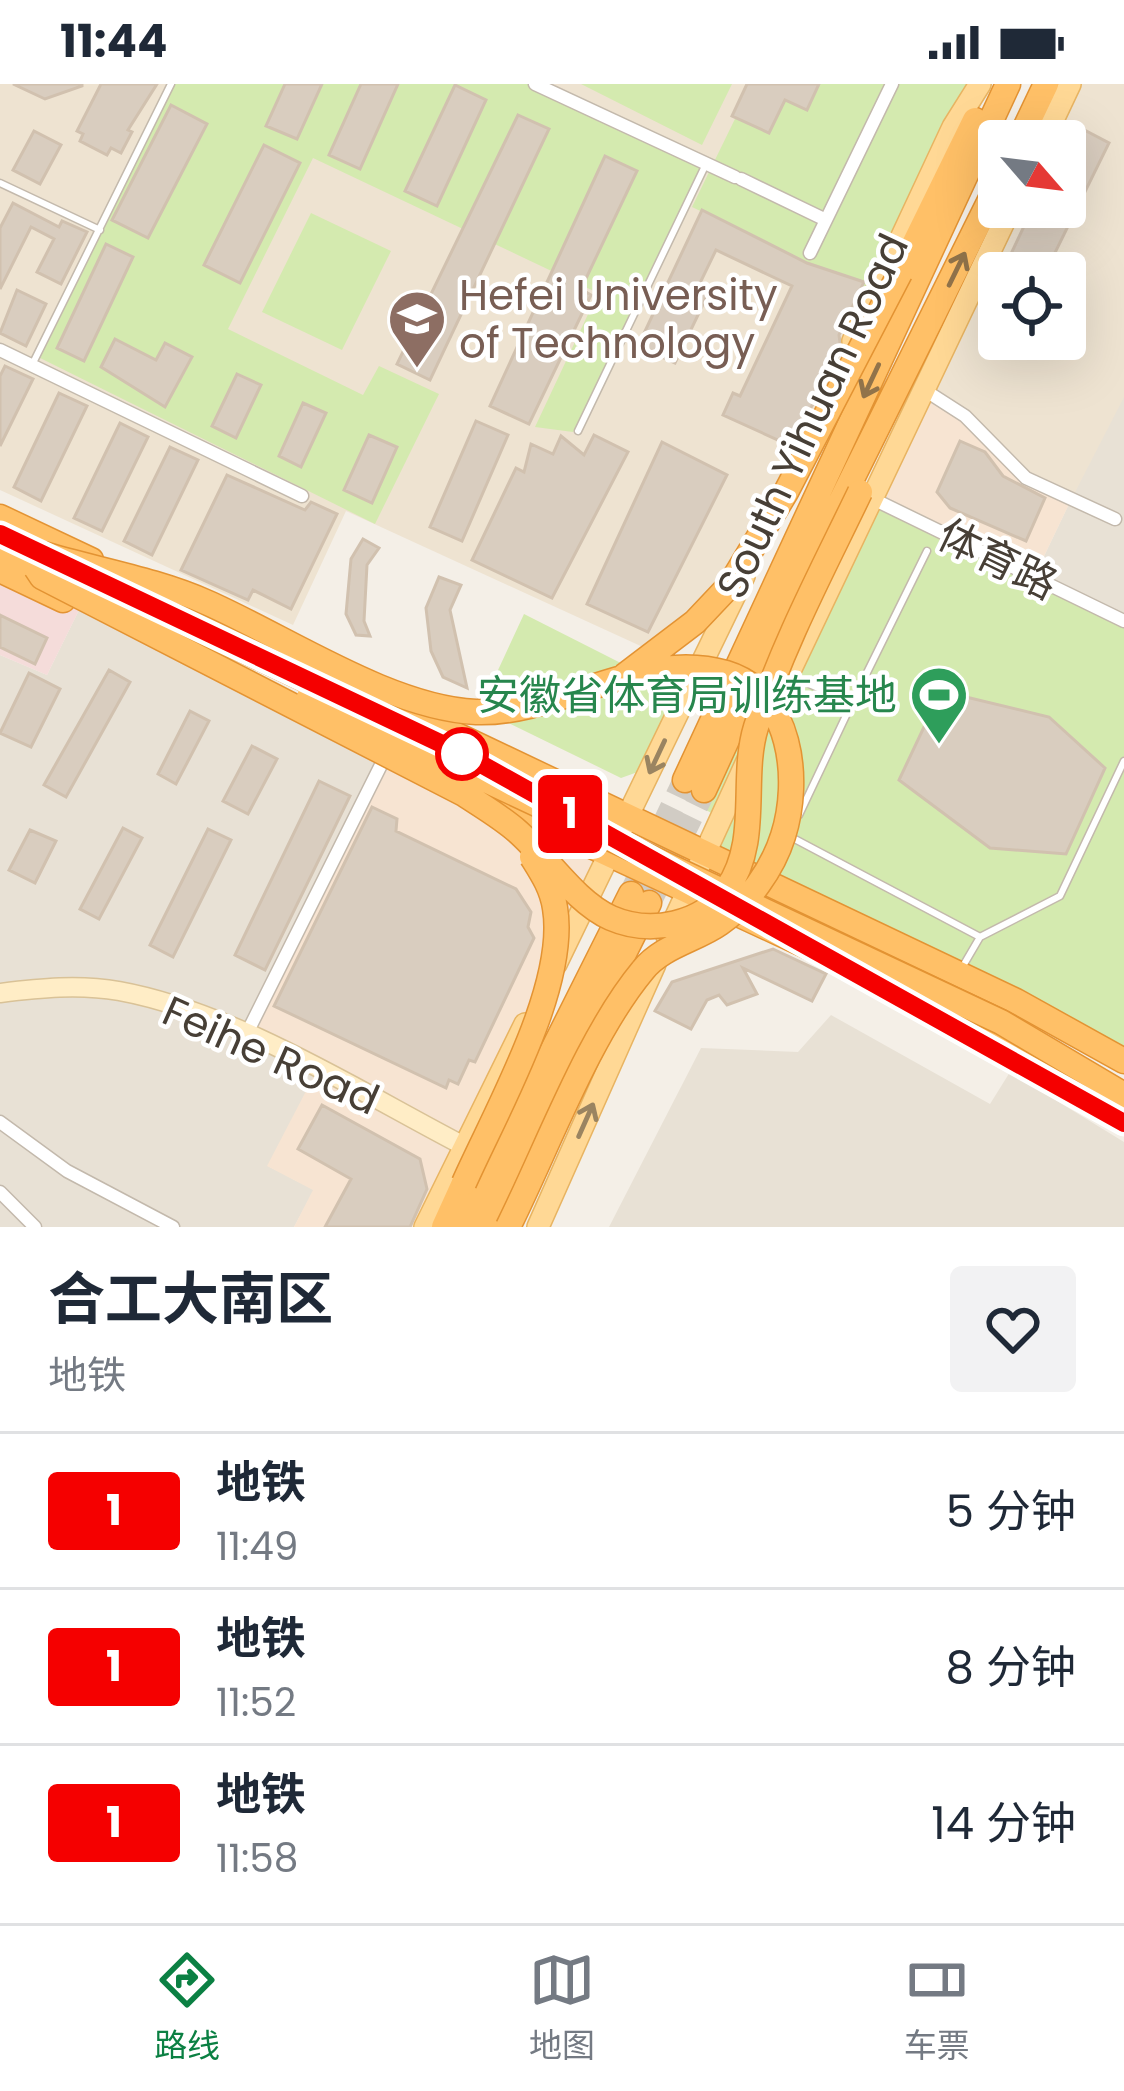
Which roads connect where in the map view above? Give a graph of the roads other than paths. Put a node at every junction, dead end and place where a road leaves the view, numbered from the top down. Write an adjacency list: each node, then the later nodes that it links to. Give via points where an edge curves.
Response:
1 (171, 84): 15 (lane)
2 (535, 84): 10 (street)
3 (892, 84): 12 (street)
4 (980, 84): 37 (main road, one-way to 37, via 952,127)
5 (1005, 84): 17 (highway, South Yihuan Road, one-way to 17, via 694,785); 33 (highway, bridge, via 947,170 901,273 730,585)
6 (1070, 84): 9 (main road)
7 (1046, 89): 8 (highway)
8 (1029, 120)
9 (1053, 120)
10 (706, 164): 12 (street); 21 (lane)
11 (0, 183): 15 (lane)
12 (826, 220): 16 (street)
13 (978, 226): 17 (highway, South Yihuan Road, one-way to 13)
14 (1001, 228): 20 (main road)
15 (100, 230): 19 (lane)
16 (810, 253)
17 (932, 322): 22 (highway, via 925,361)
18 (0, 350): 19 (street)
19 (32, 365): 23 (street)
20 (923, 389): 22 (main road); 25 (street, via 965,416 1026,478)
21 (578, 431)
22 (866, 495): 31 (street, 体育路); 32 (main road); 38 (highway, bridge, via 797,623 754,732 747,826 728,889 681,923 634,926 593,907)
23 (302, 496)
24 (0, 517): 37 (highway)
25 (1115, 519)
26 (0, 534): 29 (highway)
27 (0, 550): 29 (highway)
28 (927, 551): 34 (lane)
29 (39, 561): 33 (highway, bridge, via 202,600 412,699 476,712 531,706); 38 (highway, bridge, via 42,578 464,794); 47 (highway, bridge, via 1013,1014); 48 (highway, bridge, via 1000,1022)
30 (0, 570): 35 (highway)
31 (1124, 621)
32 (788, 674): 34 (lane); 39 (main road)
33 (622, 677): 59 (highway, bridge, via 727,674 761,697 785,730 792,786 783,837 741,904 647,964 620,1000)
34 (852, 703): 42 (lane, via 789,836)
35 (387, 752): 40 (highway); 45 (street)
36 (1124, 761): 42 (lane, via 1060,896)
37 (629, 818): 39 (highway); 40 (main road)
38 (515, 829): 56 (highway, bridge, via 549,884 554,951 542,1001)
39 (705, 853): 41 (main road); 43 (highway)
40 (612, 856): 41 (highway); 51 (main road)
41 (687, 890): 49 (highway, via 992,1032); 60 (main road, one-way to 41)
42 (980, 938): 43 (lane)
43 (958, 974): 46 (highway)
44 (0, 993): 45 (street, Feihe Road, via 51,986 121,992)
45 (246, 1036): 51 (street, Feihe Road)
46 (1124, 1061)
47 (1124, 1077)
48 (1124, 1095)
49 (1124, 1109)
50 (0, 1122): 54 (street, via 67,1171)
51 (464, 1146): 55 (main road)
52 (0, 1192): 53 (street)
53 (35, 1227)
54 (173, 1227)
55 (425, 1227)
56 (443, 1227)
57 (464, 1227): 58 (highway, via 640,898)
58 (488, 1227)
59 (508, 1227)
60 (538, 1227)

